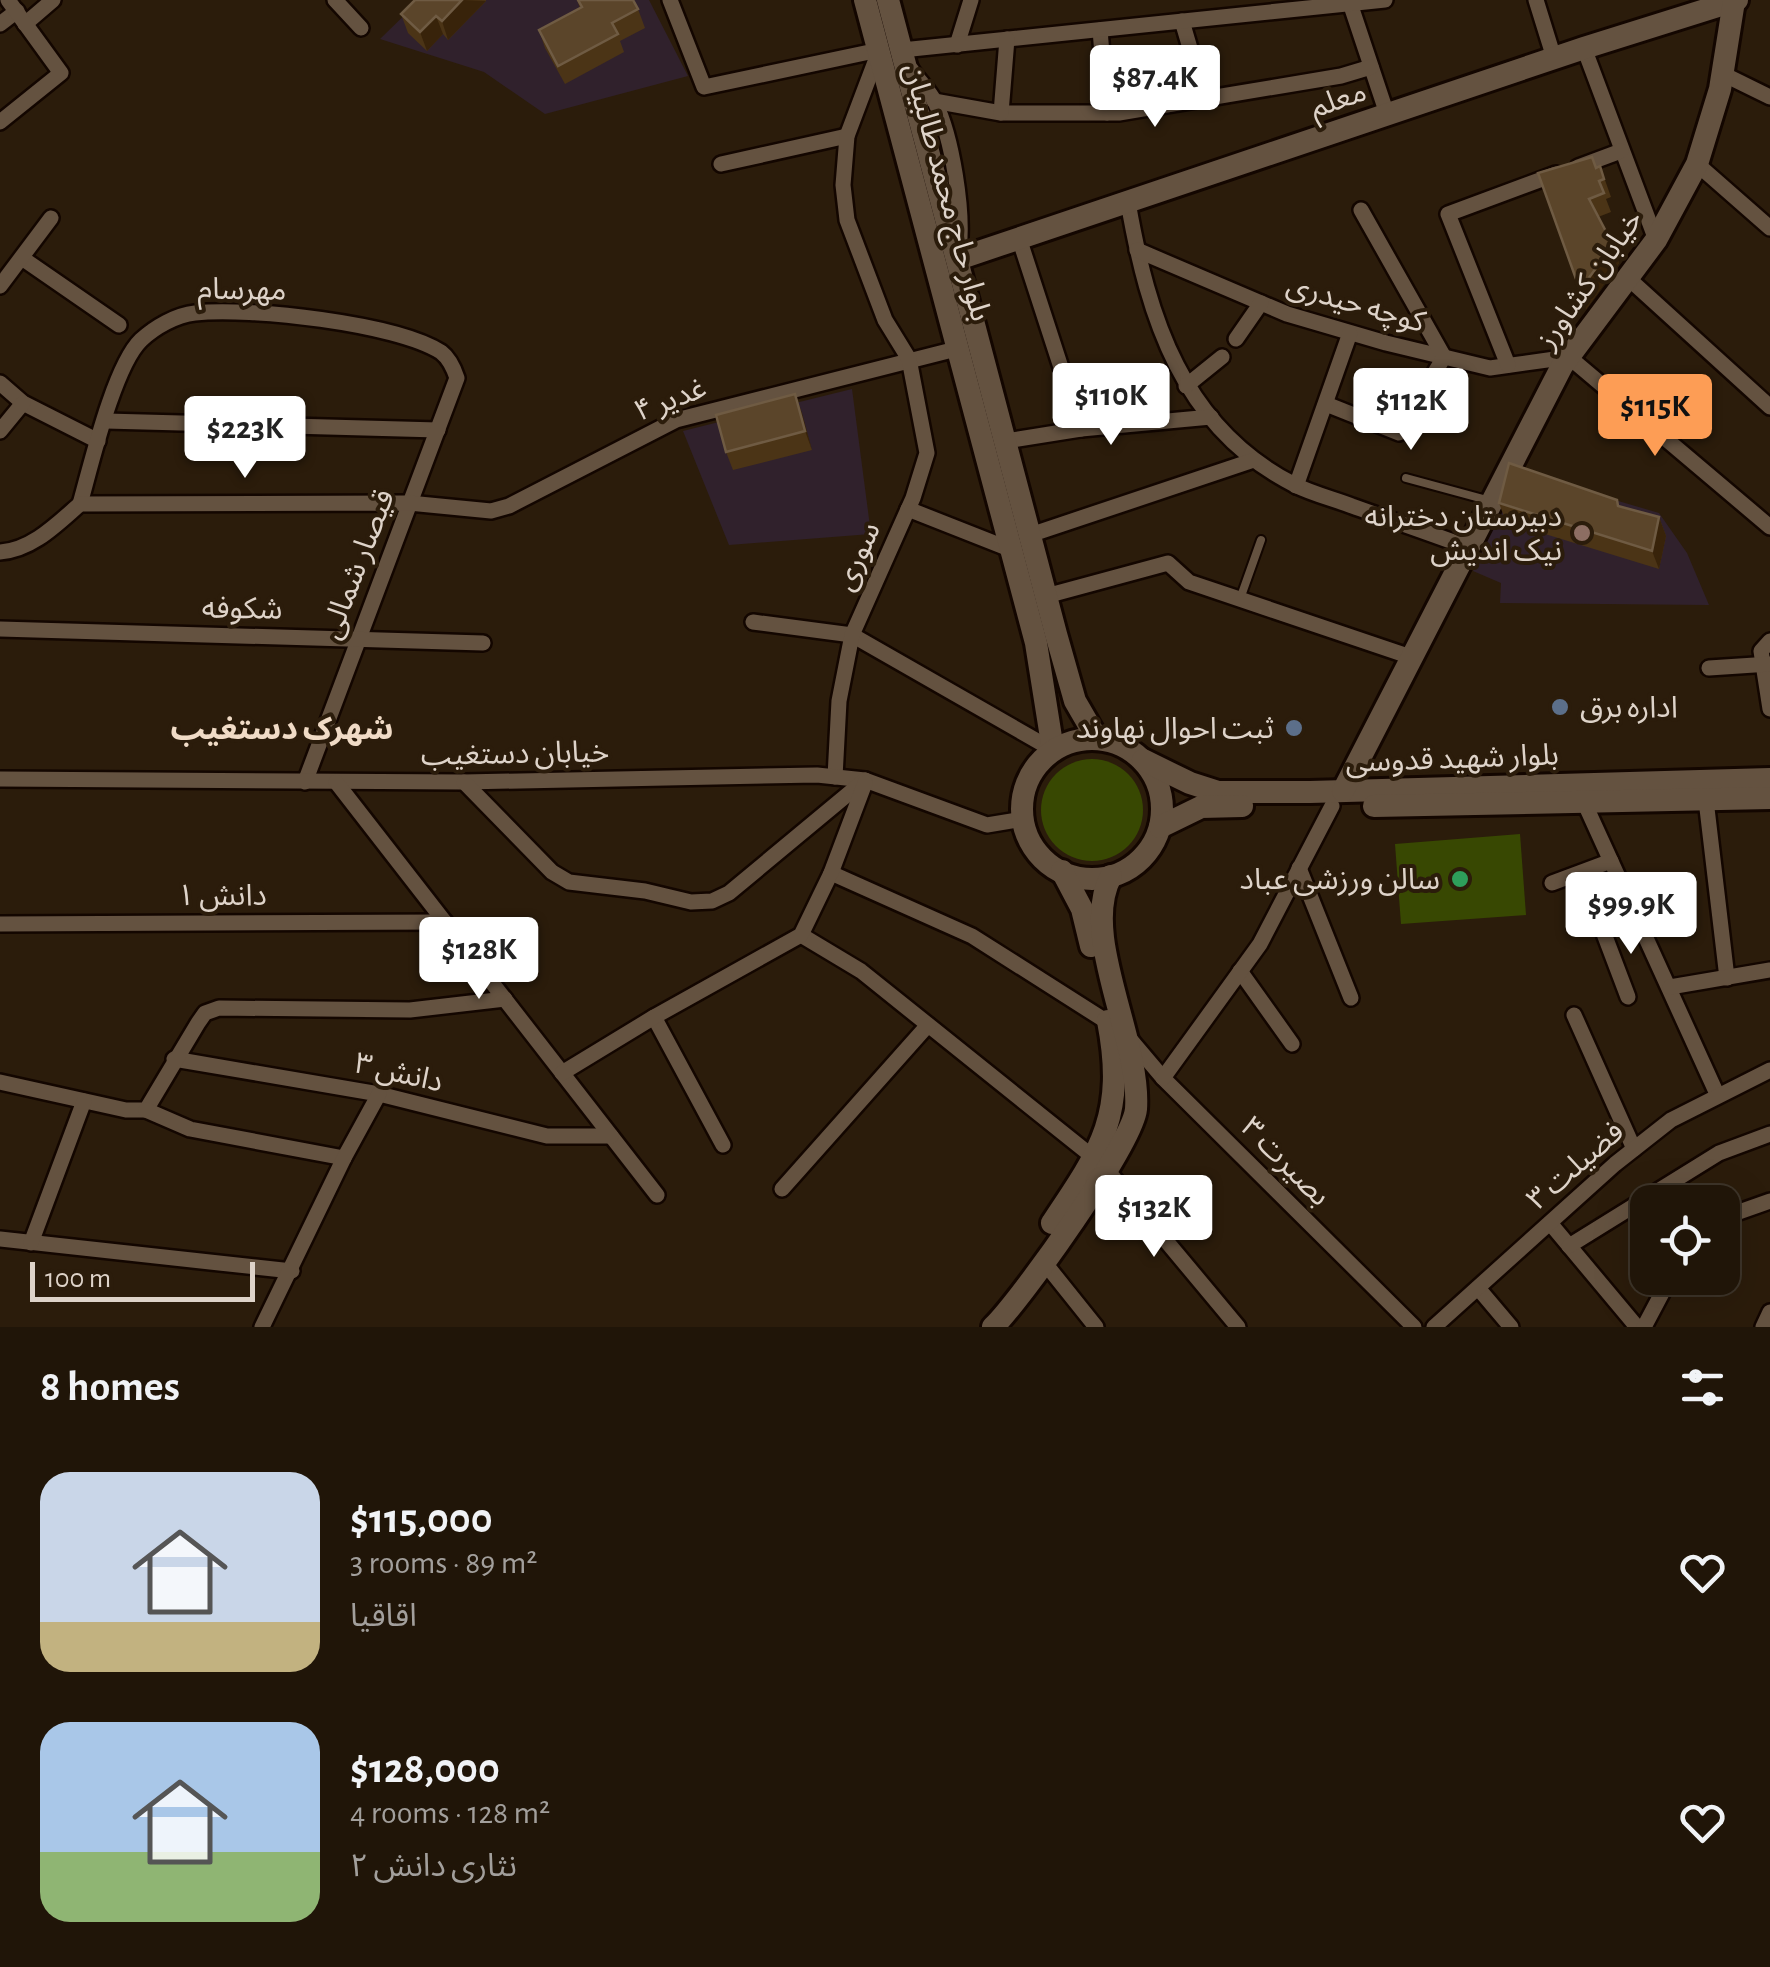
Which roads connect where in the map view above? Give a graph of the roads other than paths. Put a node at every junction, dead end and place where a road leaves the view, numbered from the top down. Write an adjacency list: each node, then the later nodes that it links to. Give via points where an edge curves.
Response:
1 (53, 0): 12 (street)
2 (335, 0): 16 (street)
3 (670, 0): 21 (street, via 704,87)
4 (865, 0): 21 (main road, بلوار حاج محمد طالبیان)
5 (888, 0): 21 (main road, بلوار حاج محمد طالبیان)
6 (971, 0): 19 (street)
7 (1216, 0): 13 (street)
8 (1385, 0): 11 (street)
9 (1536, 0): 22 (street)
10 (1735, 0): 20 (main road, معلم); 24 (main road, خیابان کشاورز)
11 (1350, 2): 13 (street); 23 (street)
12 (17, 12): 15 (street); 31 (street, via 62,73)
13 (1218, 17): 14 (street)
14 (1182, 21): 17 (street); 26 (street)
15 (0, 24)
16 (361, 28)
17 (1100, 30): 18 (street); 29 (street)
18 (1007, 39): 19 (street); 28 (street)
19 (957, 44): 21 (street)
20 (1584, 48): 22 (main road, معلم); 33 (street)
21 (895, 54): 27 (street); 32 (street, سوری); 44 (main road, بلوار حاج محمد طالبیان); 51 (main road, بلوار حاج محمد طالبیان)
22 (1554, 58): 30 (main road, معلم)
23 (1371, 67): 26 (street); 30 (street)
24 (1723, 74): 25 (street); 35 (main road, خیابان کشاورز)
25 (1770, 97)
26 (1204, 99): 29 (street)
27 (934, 101): 28 (street); 44 (street, via 962,224)
28 (1001, 113): 29 (street)
29 (1107, 113)
30 (1386, 114): 36 (main road, معلم)
31 (0, 122)
32 (847, 136): 34 (street); 55 (street, سوری, via 847,220 885,320)
33 (1621, 151): 41 (street); 56 (street, via 1448,214)
34 (721, 164)
35 (1698, 164): 39 (street); 41 (main road, خیابان کشاورز)
36 (1128, 202): 40 (main road, معلم); 42 (street)
37 (1361, 210): 53 (street)
38 (51, 218): 43 (street)
39 (1770, 228)
40 (1019, 238): 44 (main road, معلم); 65 (street)
41 (1656, 240): 45 (main road, خیابان کشاورز)
42 (1136, 250): 47 (street, کوچه حیدری); 59 (street, via 1158,327)
43 (22, 258): 46 (street); 48 (street)
44 (958, 259): 68 (main road, بلوار حاج محمد طالبیان)
45 (1628, 278): 54 (main road, خیابان کشاورز); 62 (street)
46 (0, 286)
47 (1261, 303): 49 (street, کوچه حیدری); 50 (street)
48 (119, 325)
49 (1350, 332): 53 (street, کوچه حیدری); 61 (street)
50 (1236, 339)
51 (960, 348): 55 (street, غدیر ۴); 79 (main road, بلوار حاج محمد طالبیان)
52 (1222, 357): 59 (street)
53 (1444, 357): 56 (street, کوچه حیدری, via 1490,368); 61 (street, via 1399,433)
54 (1569, 357): 56 (street, کوچه حیدری); 73 (main road, خیابان کشاورز); 77 (street)
55 (909, 359): 74 (street, غدیر ۴, via 676,420 509,506); 76 (street, سوری, via 927,452)
56 (1508, 365)
57 (453, 367): 64 (street, مهرسام, via 442,353 362,327 294,316 191,313 139,342); 67 (street, قیصار شمالی, via 457,378)
58 (0, 383): 60 (street)
59 (1186, 386): 63 (street)
60 (23, 403): 66 (street); 69 (street)
61 (1326, 404): 72 (street)
62 (1770, 408)
63 (1212, 417): 65 (street); 70 (street)
64 (106, 421): 67 (street); 69 (street, مهرسام)
65 (1081, 428): 68 (street)
66 (0, 430)
67 (438, 430): 74 (street, قیصار شمالی)
68 (1006, 441): 79 (main road, بلوار حاج محمد طالبیان)
69 (98, 442): 75 (street, مهرسام)
70 (1254, 460): 72 (street); 79 (street)
71 (1406, 478): 73 (lane)
72 (1296, 486): 80 (street)
73 (1491, 501): 80 (main road, خیابان کشاورز)
74 (410, 503): 75 (street, غدیر ۴); 87 (street, قیصار شمالی)
75 (80, 504): 81 (street, via 40,537)
76 (908, 509): 79 (street); 86 (street, سوری)
77 (1770, 528)
78 (1261, 540): 83 (lane)
79 (1021, 543): 82 (main road, بلوار حاج محمد طالبیان); 95 (main road, بلوار حاج محمد طالبیان)
80 (1467, 547): 90 (main road, خیابان کشاورز)
81 (0, 552)
82 (1046, 596): 83 (street, via 1168,562 1189,582); 94 (main road, بلوار حاج محمد طالبیان, via 1076,701)
83 (1240, 599): 90 (street)
84 (753, 622): 86 (street)
85 (0, 630): 87 (street, شکوفه)
86 (852, 634): 95 (street); 97 (street, سوری)
87 (357, 639): 89 (street, شکوفه); 101 (street, قیصار شمالی)
88 (1770, 640): 91 (street, via 1760,651)
89 (483, 642)
90 (1411, 656): 105 (main road, خیابان کشاورز)
91 (1766, 664): 92 (street); 93 (street)
92 (1709, 668)
93 (1770, 709)
94 (1097, 738): 95 (main road); 96 (main road)
95 (1054, 750): 108 (main road, via 1028,780)
96 (1143, 760): 105 (main road, بلوار شهید قدوسی, via 1218,792); 109 (main road, via 1162,803)
97 (835, 777): 100 (street, خیابان دستغیب); 103 (street, خیابان دستغیب)
98 (1770, 778): 105 (main road, بلوار شهید قدوسی)
99 (0, 779): 101 (street, خیابان دستغیب)
100 (866, 780): 103 (street, via 729,893 690,902 569,882); 108 (street, خیابان دستغیب, via 987,825); 114 (street)
101 (305, 782): 102 (street, خیابان دستغیب)
102 (336, 782): 103 (street, خیابان دستغیب); 117 (street)
103 (464, 782)
104 (1770, 798): 106 (main road, بلوار شهید قدوسی)
105 (1337, 799): 107 (main road, بلوار شهید قدوسی); 109 (main road, بلوار شهید قدوسی, via 1202,808); 111 (street)
106 (1706, 800): 107 (main road, بلوار شهید قدوسی); 122 (street)
107 (1584, 802): 110 (street)
108 (1023, 819): 112 (main road, via 1038,853)
109 (1160, 827): 115 (main road, via 1140,860)
110 (1611, 861): 113 (street); 123 (street)
111 (1300, 868): 121 (street); 124 (street)
112 (1062, 871): 115 (main road); 130 (main road, via 1082,909)
113 (1580, 872): 116 (street); 125 (street)
114 (831, 873): 119 (street); 130 (street, بصیرت ۳, via 972,936)
115 (1111, 876): 130 (main road, via 1100,909)
116 (1552, 883)
117 (445, 922): 118 (street, دانش ۱); 126 (street)
118 (0, 924)
119 (801, 935): 128 (street); 129 (street, via 861,971)
120 (1770, 970): 122 (street)
121 (1240, 971): 131 (street); 135 (street)
122 (1727, 978): 123 (street)
123 (1670, 988): 138 (street)
124 (1351, 998)
125 (1628, 998)
126 (505, 1000): 132 (street, via 410,1010 219,1008 205,1014); 134 (street)
127 (1574, 1015): 144 (street)
128 (654, 1017): 134 (street); 143 (street)
129 (928, 1025): 146 (street); 147 (street)
130 (1116, 1027): 135 (street, بصیرت ۳); 146 (main road, via 1135,1086 1135,1116)
131 (1292, 1044)
132 (174, 1059): 137 (street, دانش ۳); 140 (street)
133 (1770, 1070): 138 (street, فضیلت ۳)
134 (562, 1073): 142 (street)
135 (1163, 1078): 165 (street, بصیرت ۳)
136 (0, 1082): 139 (street)
137 (379, 1094): 142 (street, دانش ۳, via 547,1136); 145 (street)
138 (1718, 1094): 144 (street, فضیلت ۳)
139 (84, 1102): 140 (street); 153 (street)
140 (146, 1110): 145 (street, via 190,1129)
141 (1770, 1134): 154 (street, via 1720,1154)
142 (611, 1136): 148 (street)
143 (723, 1145)
144 (1634, 1149): 151 (street, فضیلت ۳)
145 (344, 1158): 156 (street)
146 (1100, 1164): 155 (main road); 161 (main road); 164 (street)
147 (782, 1189)
148 (656, 1195)
149 (1770, 1202): 150 (street)
150 (1740, 1212)
151 (1550, 1223): 154 (street); 157 (street, فضیلت ۳)
152 (2, 1237): 153 (street)
153 (32, 1243): 156 (street)
154 (1569, 1246): 168 (street)
155 (1044, 1262): 162 (main road); 163 (street)
156 (292, 1270): 160 (street)
157 (1478, 1288): 166 (street, فضیلت ۳); 167 (street)
158 (1660, 1295): 168 (street)
159 (1770, 1312): 169 (street)
160 (262, 1327)
161 (984, 1327)
162 (993, 1327)
163 (1096, 1327)
164 (1238, 1327)
165 (1414, 1327)
166 (1434, 1327)
167 (1511, 1327)
168 (1640, 1327)
169 (1762, 1327)

